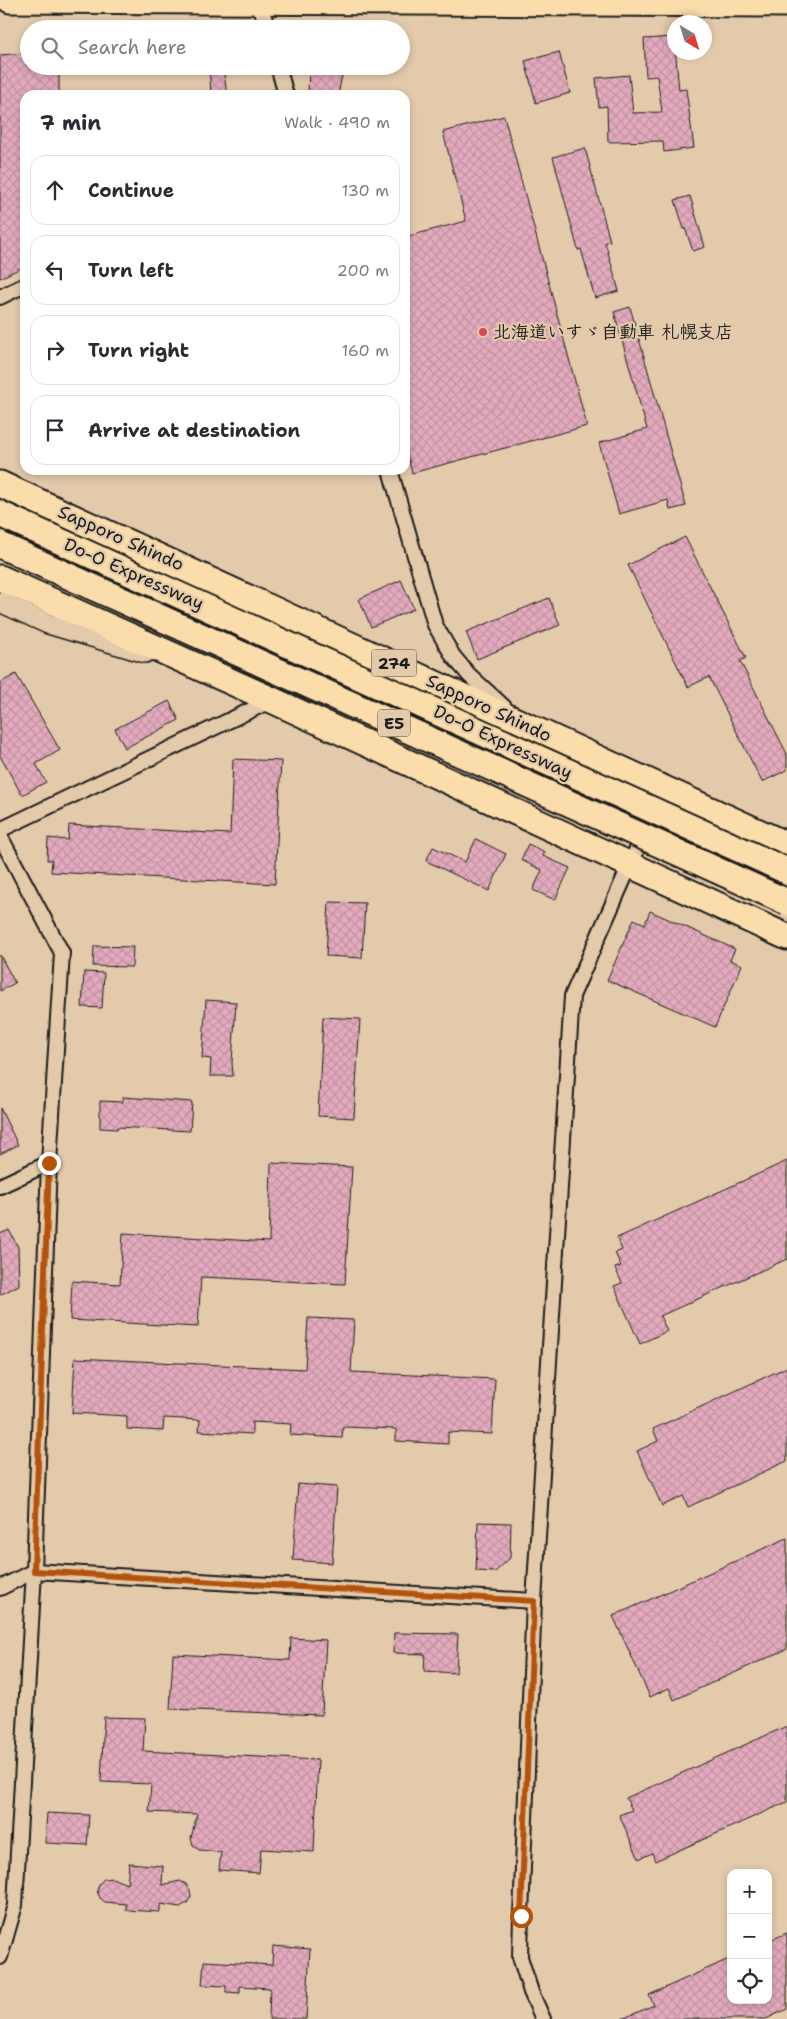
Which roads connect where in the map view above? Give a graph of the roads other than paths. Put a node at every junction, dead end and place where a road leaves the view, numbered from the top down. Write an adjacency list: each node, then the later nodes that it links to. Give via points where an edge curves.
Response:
1 (10, 0): 2 (highway)
2 (169, 0): 3 (highway)
3 (259, 2): 4 (highway); 5 (street)
4 (787, 4)
5 (265, 20)
6 (280, 75): 7 (street)
7 (285, 90)
8 (20, 287): 9 (street)
9 (0, 297)
10 (391, 475): 18 (street, via 436,625 453,656 469,675)
11 (0, 484): 18 (highway, Sapporo Shindo / 274)
12 (0, 514): 24 (highway, Do-O Expressway / E5, bridge)
13 (0, 545): 25 (highway, Do-O Expressway / E5, bridge)
14 (0, 578): 16 (highway)
15 (0, 602): 16 (street, via 48,624)
16 (210, 673): 17 (highway)
17 (272, 700): 20 (street); 23 (highway)
18 (520, 722): 19 (highway, Sapporo Shindo / 274)
19 (664, 790): 22 (highway, Sapporo Shindo / 274); 23 (street)
20 (0, 830)
21 (0, 836): 27 (street, via 62,953)
22 (787, 845)
23 (630, 866): 26 (highway); 31 (street, via 572,996)
24 (787, 871)
25 (787, 902)
26 (787, 937)
27 (49, 1163): 28 (street); 29 (street)
28 (0, 1186)
29 (34, 1571): 30 (street); 31 (street); 32 (street, via 15,1905)
30 (0, 1588)
31 (534, 1601): 33 (street, via 520,1957)
32 (0, 1957)
33 (543, 2019)

